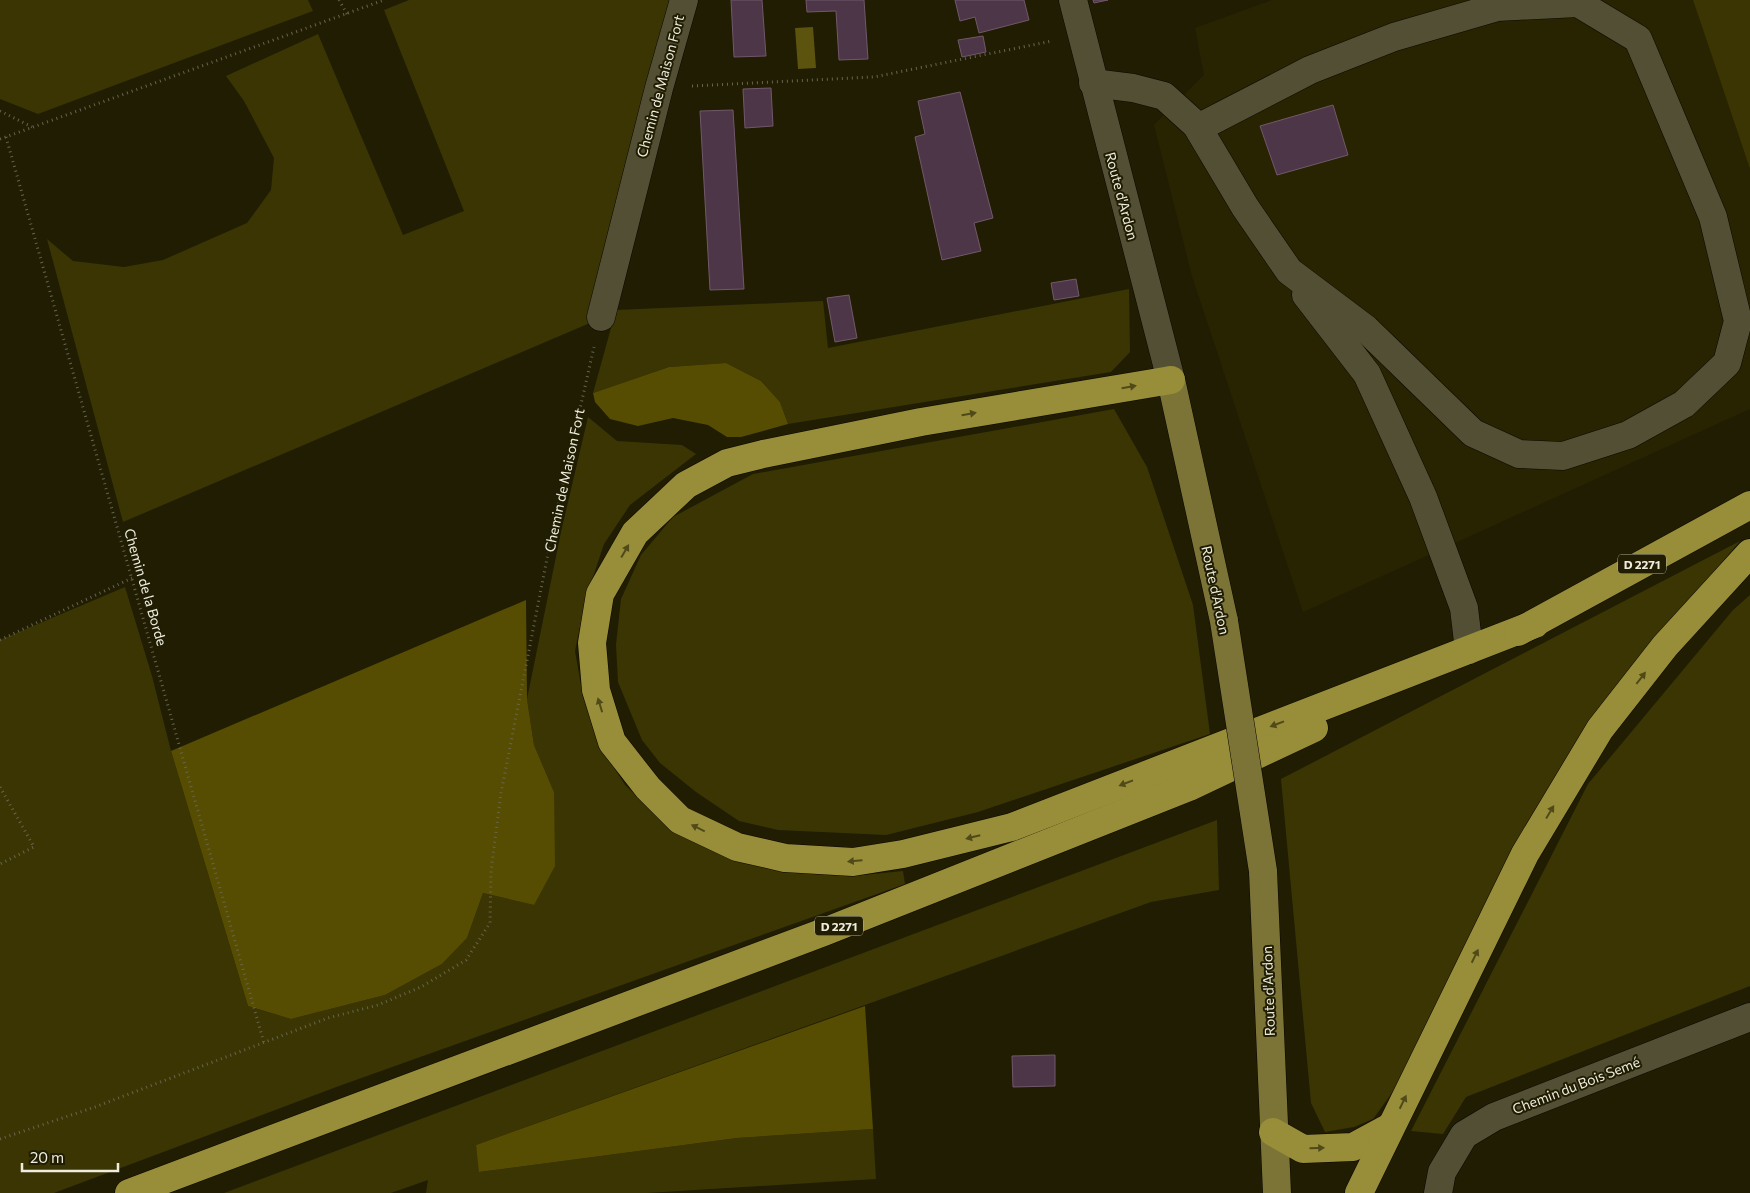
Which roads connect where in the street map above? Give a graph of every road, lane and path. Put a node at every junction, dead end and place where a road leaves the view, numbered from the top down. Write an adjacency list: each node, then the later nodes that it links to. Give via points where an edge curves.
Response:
1 (338, 0): 5 (path)
2 (384, 0): 5 (path)
3 (684, 0): 8 (street, Chemin de Maison Fort)
4 (1073, 0): 6 (street, Route d'Ardon)
5 (347, 14): 10 (path)
6 (1081, 34): 7 (street, Route d'Ardon); 8 (path, via 874,77)
7 (1093, 83): 11 (street, via 1164,96); 16 (street, Route d'Ardon)
8 (659, 88): 15 (street, Chemin de Maison Fort)
9 (0, 111): 10 (path)
10 (33, 127): 12 (path)
11 (1198, 128): 14 (street, via 1244,208); 14 (street, via 1310,70 1394,37 1497,7 1578,3 1638,39 1713,217 1738,321 1727,363 1684,404 1628,435 1563,456 1519,454 1473,433 1366,329)
12 (6, 137): 13 (path); 19 (path, Chemin de la Borde)
13 (0, 139)
14 (1289, 271): 22 (street, via 1367,374 1422,497 1461,599)
15 (601, 317): 26 (path, Chemin de Maison Fort, via 553,528 501,793 491,871 490,923 466,960 421,987 378,1005 328,1018)
16 (1171, 380): 22 (highway, one-way to 16, via 1012,827 903,854 853,862 785,858 737,847 680,820 648,788 612,742 596,690 592,652 600,594 635,533 686,485 727,463 763,454 921,422); 28 (main road, Route d'Ardon, bridge, via 1224,621 1263,871)
17 (1750, 505): 20 (highway, D 2271)
18 (1750, 553): 27 (highway, one-way to 18, via 1525,854 1600,729 1665,646)
19 (132, 578): 21 (path); 26 (path, Chemin de la Borde)
20 (1535, 624): 22 (highway); 30 (highway, D 2271, via 1189,787 824,932)
21 (0, 640)
22 (1469, 650)
23 (0, 787): 24 (path, via 34,848)
24 (0, 864)
25 (1750, 1017): 33 (street, Chemin du Bois Semé, via 1494,1117 1464,1135 1442,1172)
26 (264, 1043): 29 (path)
27 (1390, 1127): 28 (highway, one-way to 27, via 1303,1149 1353,1147); 32 (highway)
28 (1273, 1132): 31 (main road, Route d'Ardon)
29 (0, 1139)
30 (129, 1193)
31 (1277, 1193)
32 (1359, 1193)
33 (1438, 1193)

